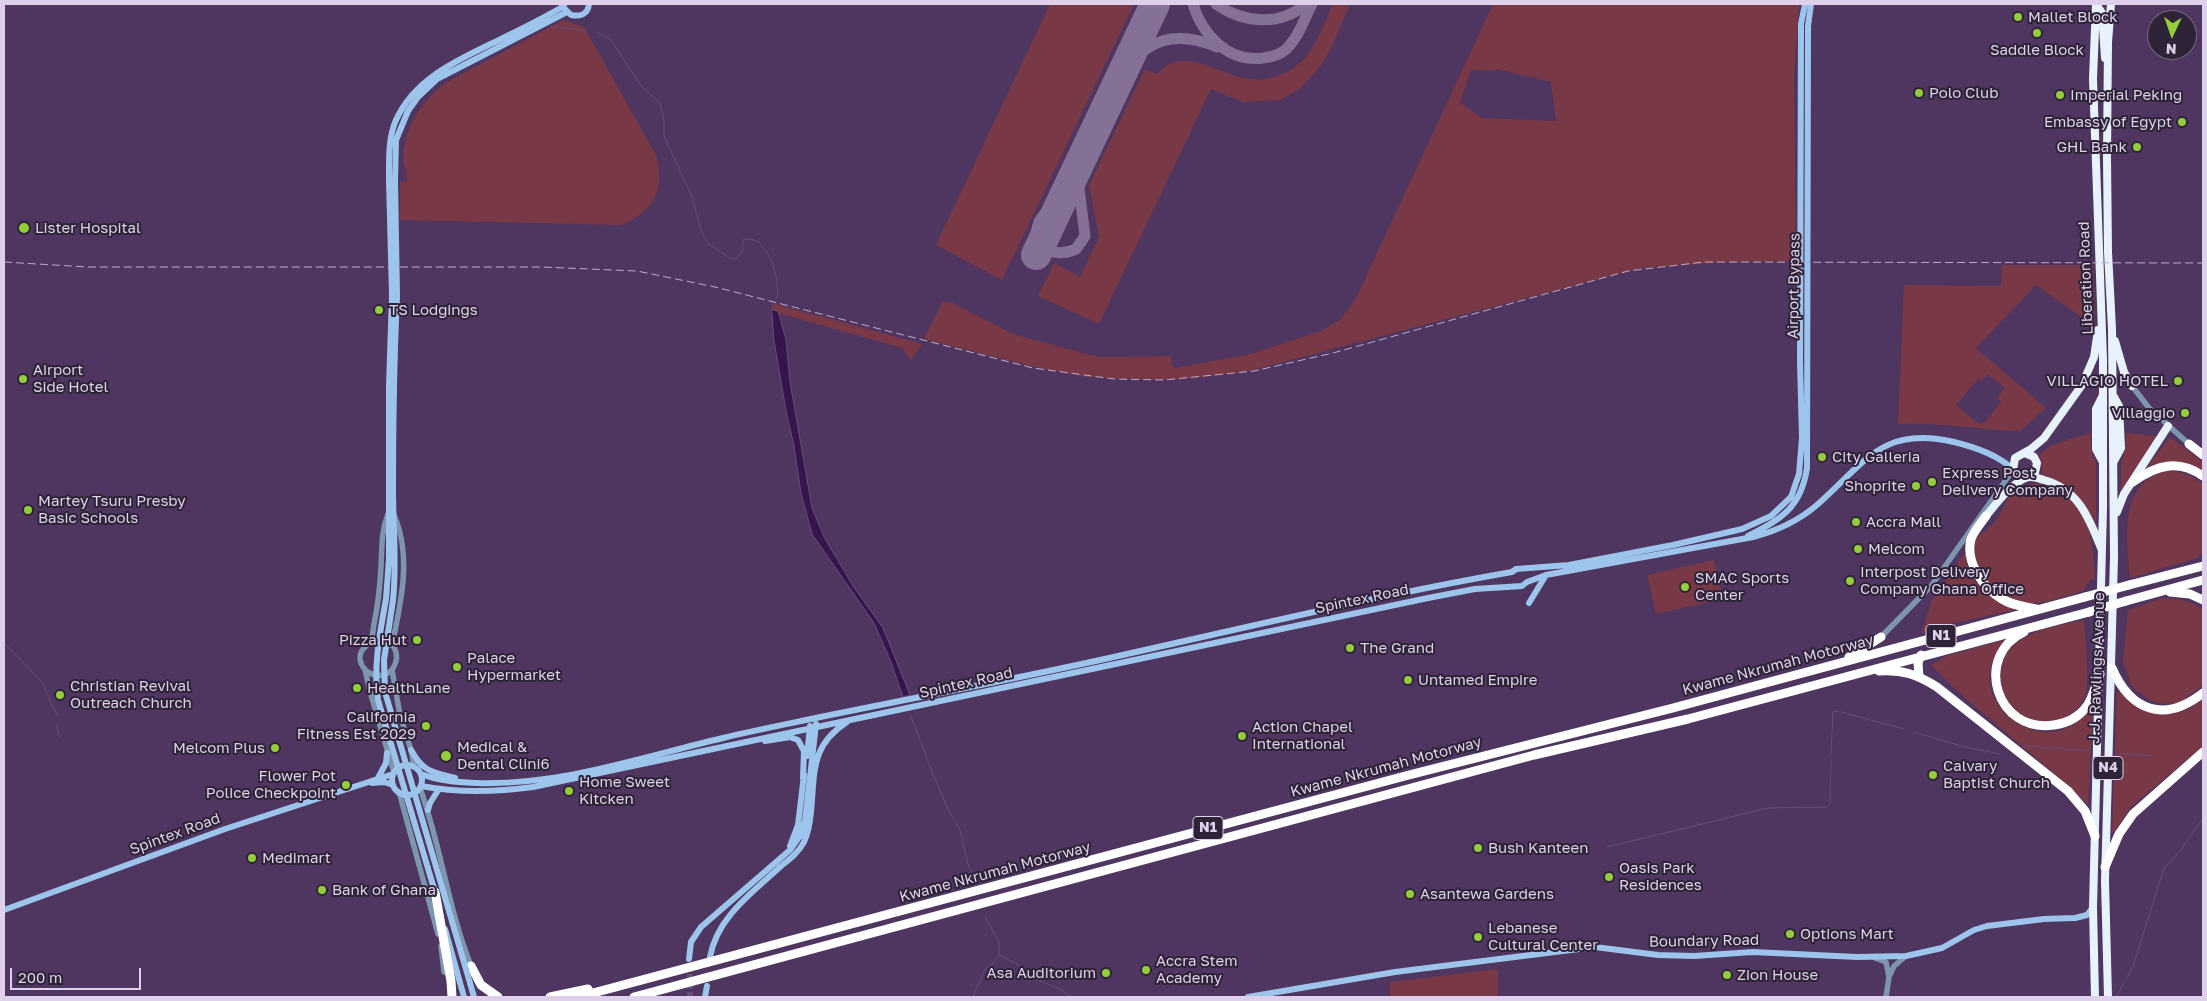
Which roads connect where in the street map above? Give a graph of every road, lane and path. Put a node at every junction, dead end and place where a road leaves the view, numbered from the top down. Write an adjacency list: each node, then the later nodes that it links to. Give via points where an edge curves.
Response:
1 (589, 4): 7 (main road, via 580,16 571,15)
2 (1804, 4): 23 (main road, Airport Bypass, via 1801,24 1800,465 1795,486 1785,505 1771,516)
3 (1811, 4): 24 (main road, Airport Bypass, via 1808,26 1807,468 1803,487 1793,505 1776,522)
4 (2092, 4): 5 (main road)
5 (2096, 4): 8 (highway, via 2102,13 2103,47); 9 (highway, Liberation Road, via 2093,89)
6 (2111, 4): 8 (highway, Liberation Road)
7 (565, 7): 20 (main road, bridge, via 443,68 421,85 396,120 390,148 395,296 389,386)
8 (2108, 67): 10 (highway, Liberation Road, via 2108,252)
9 (2100, 313): 14 (highway, via 2094,357 2082,386 2044,438); 25 (highway, Liberation Road)
10 (2112, 329): 11 (highway, via 2124,372); 22 (highway, Liberation Road, via 2113,395 2119,406 2121,448 2114,462)
11 (2132, 386): 12 (street)
12 (2168, 426): 13 (street); 19 (highway)
13 (2189, 444): 15 (highway)
14 (2025, 453): 16 (highway, via 2015,458); 18 (highway, via 2034,457 2037,463 2035,473)
15 (2203, 455)
16 (2013, 469): 18 (highway, via 2017,475); 24 (main road, Spintex Road, via 1973,447 1927,437 1909,438 1876,450 1818,504 1791,524); 41 (street, via 1931,586)
17 (2203, 476): 19 (highway, via 2192,470 2167,466 2153,469)
18 (2027, 477): 21 (highway, via 2008,491); 25 (highway, via 2052,482 2069,492 2082,507)
19 (2133, 482): 22 (highway, via 2121,498)
20 (391, 514): 36 (main road, via 396,561); 42 (street, via 384,524 379,599); 43 (street, via 398,523 403,556 403,584)
21 (1986, 516): 39 (highway, via 1974,533 1970,546 1972,562 1981,579 2002,600)
22 (2114, 520): 46 (highway, J.J. Rawlings Avenue / N4)
23 (1742, 529): 28 (main road, Spintex Road, via 1637,552)
24 (1742, 539): 31 (main road, Spintex Road)
25 (2102, 552): 50 (highway, J.J. Rawlings Avenue / N4)
26 (2203, 561): 29 (highway)
27 (2203, 566): 29 (highway, Kwame Nkrumah Motorway / N1)
28 (1523, 570): 30 (main road, Spintex Road); 33 (main road)
29 (2189, 570): 39 (highway, Kwame Nkrumah Motorway / N1, bridge)
30 (1512, 572): 34 (main road, via 1510,580); 53 (main road, Spintex Road)
31 (1546, 575): 33 (main road, Spintex Road); 38 (main road)
32 (2203, 580): 35 (highway, Kwame Nkrumah Motorway / N1)
33 (1527, 582): 34 (main road, Spintex Road, via 1522,586)
34 (1515, 585): 54 (main road, Spintex Road, via 1428,598)
35 (2157, 592): 37 (highway, via 2180,592); 40 (highway, Kwame Nkrumah Motorway / N1, bridge)
36 (390, 599): 77 (main road, bridge, via 376,661 378,700); 94 (main road, bridge, via 384,660 385,692)
37 (2203, 600)
38 (1529, 602)
39 (2041, 610): 45 (highway, Kwame Nkrumah Motorway / N1)
40 (2036, 626): 44 (highway, Kwame Nkrumah Motorway / N1); 50 (highway, via 2013,639 1998,662 1996,686 2010,713 2037,726 2067,722 2088,704)
41 (1881, 637): 45 (highway)
42 (370, 641): 43 (street, via 382,640); 47 (street, via 361,652)
43 (392, 645): 48 (street, via 397,658)
44 (1921, 656): 49 (highway, Kwame Nkrumah Motorway / N1); 51 (highway)
45 (1840, 662): 85 (highway, Kwame Nkrumah Motorway / N1)
46 (2112, 668): 52 (highway, via 2120,687 2143,706 2172,710 2183,707); 74 (highway, J.J. Rawlings Avenue / N4)
47 (365, 670): 48 (street, via 376,675); 58 (street)
48 (392, 670): 56 (street, via 400,715)
49 (1856, 674): 51 (highway, via 1897,671); 99 (highway, Kwame Nkrumah Motorway / N1, via 1654,728 1534,755)
50 (2100, 674): 72 (highway, J.J. Rawlings Avenue / N4)
51 (1919, 677): 72 (highway, via 2068,791 2085,811)
52 (2203, 693)
53 (813, 719): 55 (main road); 65 (main road, Spintex Road, via 540,780)
54 (850, 720): 55 (main road, Spintex Road); 75 (main road, via 830,734 818,754 809,829 804,843)
55 (813, 727): 59 (main road, Spintex Road); 64 (main road); 73 (main road, via 803,828 797,842)
56 (411, 750): 60 (street); 65 (main road, via 427,770)
57 (2203, 752): 74 (highway, via 2133,814 2118,834)
58 (387, 753): 61 (street); 63 (main road)
59 (695, 753): 64 (main road, via 794,737 803,747); 69 (main road, Spintex Road, via 534,787)
60 (414, 766): 61 (main road, via 403,765); 62 (main road)
61 (394, 773): 63 (main road, Spintex Road); 66 (main road)
62 (421, 774): 65 (main road, Spintex Road); 68 (main road)
63 (378, 778): 67 (main road, Spintex Road)
64 (803, 778): 73 (main road, via 798,825)
65 (465, 782)
66 (393, 785): 67 (main road, Spintex Road, via 384,782); 70 (main road)
67 (356, 786): 79 (main road, Spintex Road, via 225,829)
68 (421, 787): 69 (main road, Spintex Road); 70 (main road, via 410,794); 71 (street)
69 (439, 789): 71 (main road)
70 (399, 792): 86 (street, via 433,912)
71 (428, 810): 84 (street, via 450,900)
72 (2095, 836): 78 (highway, J.J. Rawlings Avenue / N4)
73 (784, 855): 76 (main road)
74 (2105, 867): 104 (highway, J.J. Rawlings Avenue / N4)
75 (769, 877): 76 (main road); 81 (main road, via 730,914 713,942)
76 (757, 878): 83 (main road, via 701,927 691,942)
77 (435, 892): 92 (highway); 93 (main road)
78 (2093, 907): 80 (main road, Boundary Road, via 2087,915 2075,918 1987,926 1942,948); 103 (highway, J.J. Rawlings Avenue / N4)
79 (4, 910)
80 (1906, 956): 82 (main road, Boundary Road); 87 (street, via 1894,966)
81 (710, 957)
82 (1873, 957): 87 (street, via 1886,962); 101 (main road, Boundary Road, via 1753,952 1658,955 1595,947 1395,972)
83 (690, 959)
84 (471, 966): 89 (highway)
85 (683, 969): 97 (highway, via 656,971); 98 (highway, Kwame Nkrumah Motorway / N1)
86 (444, 972): 88 (highway)
87 (1889, 977): 102 (street)
88 (446, 984): 91 (highway); 92 (highway)
89 (481, 985): 95 (highway); 96 (highway)
90 (707, 986): 100 (main road)
91 (447, 997)
92 (452, 997)
93 (464, 997)
94 (474, 997)
95 (482, 997)
96 (498, 997)
97 (550, 997)
98 (578, 997)
99 (634, 997)
100 (705, 997)
101 (1248, 997)
102 (1886, 997)
103 (2095, 997)
104 (2108, 997)

